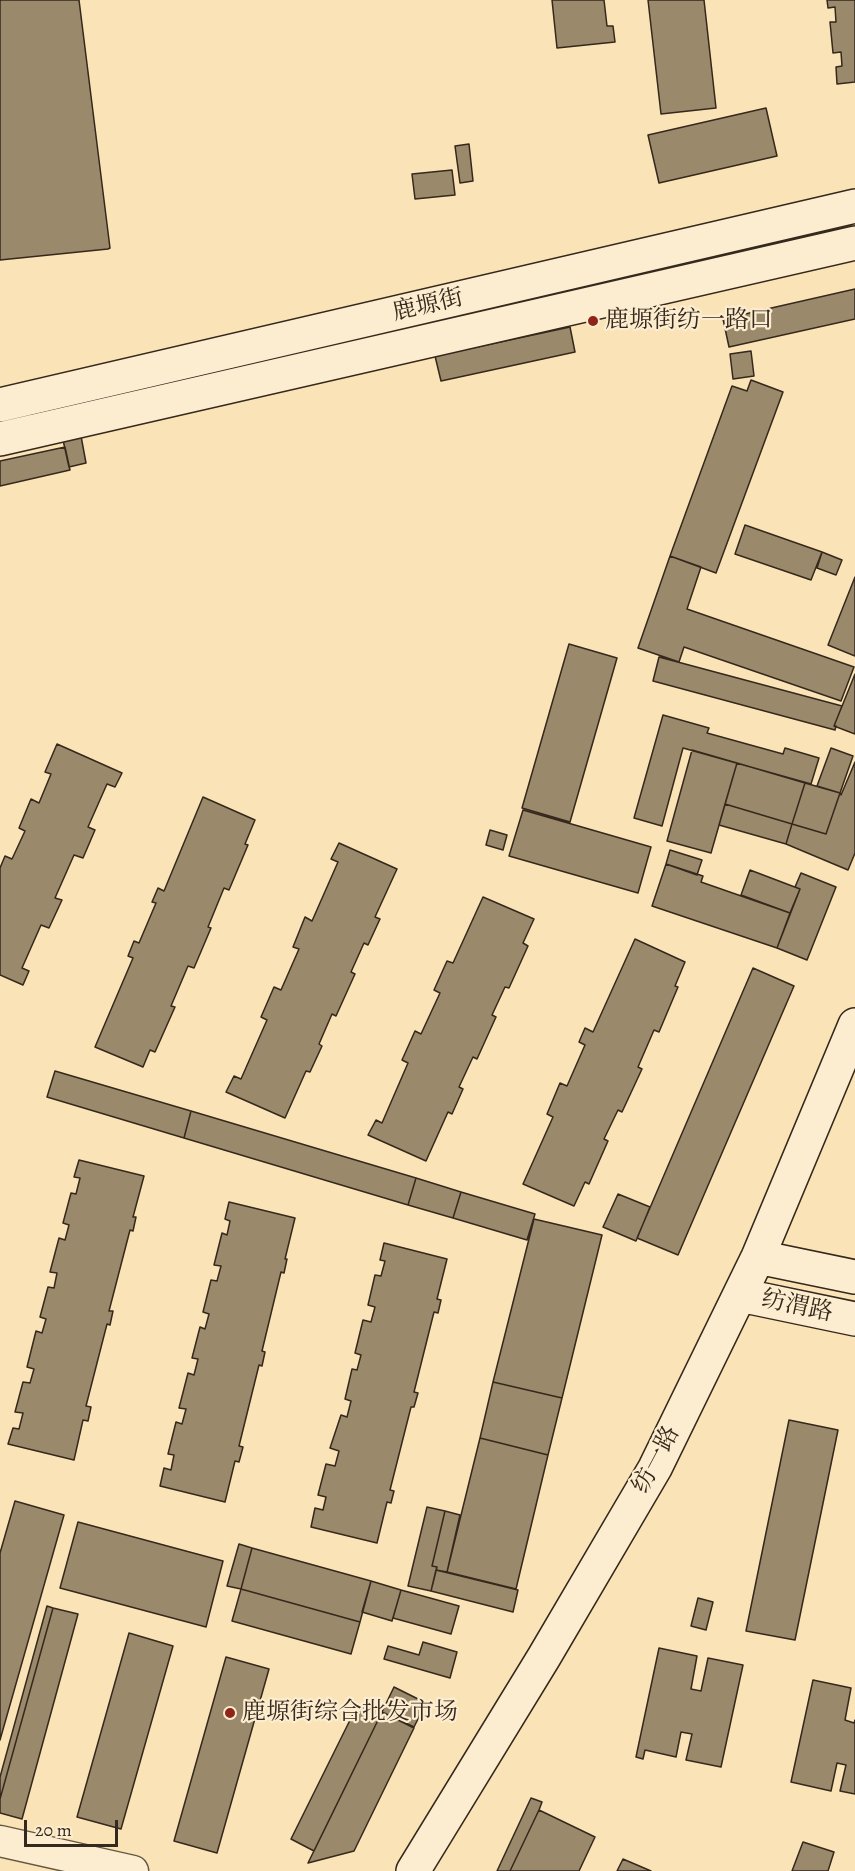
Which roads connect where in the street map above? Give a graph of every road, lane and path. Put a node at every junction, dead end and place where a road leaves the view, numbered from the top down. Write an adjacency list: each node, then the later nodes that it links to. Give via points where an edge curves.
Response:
1 (855, 206): 3 (street, 鹿塬街)
2 (855, 243): 4 (street, 鹿塬街)
3 (0, 405)
4 (0, 439)
5 (855, 1025): 6 (street, 纺一路)
6 (758, 1257): 7 (street, 纺渭路); 8 (street, 纺一路)
7 (855, 1277)
8 (740, 1295): 9 (street, 纺渭路); 12 (street, 纺一路, via 655,1468)
9 (855, 1319)
10 (0, 1841): 11 (street)
11 (133, 1871)
12 (412, 1871)

